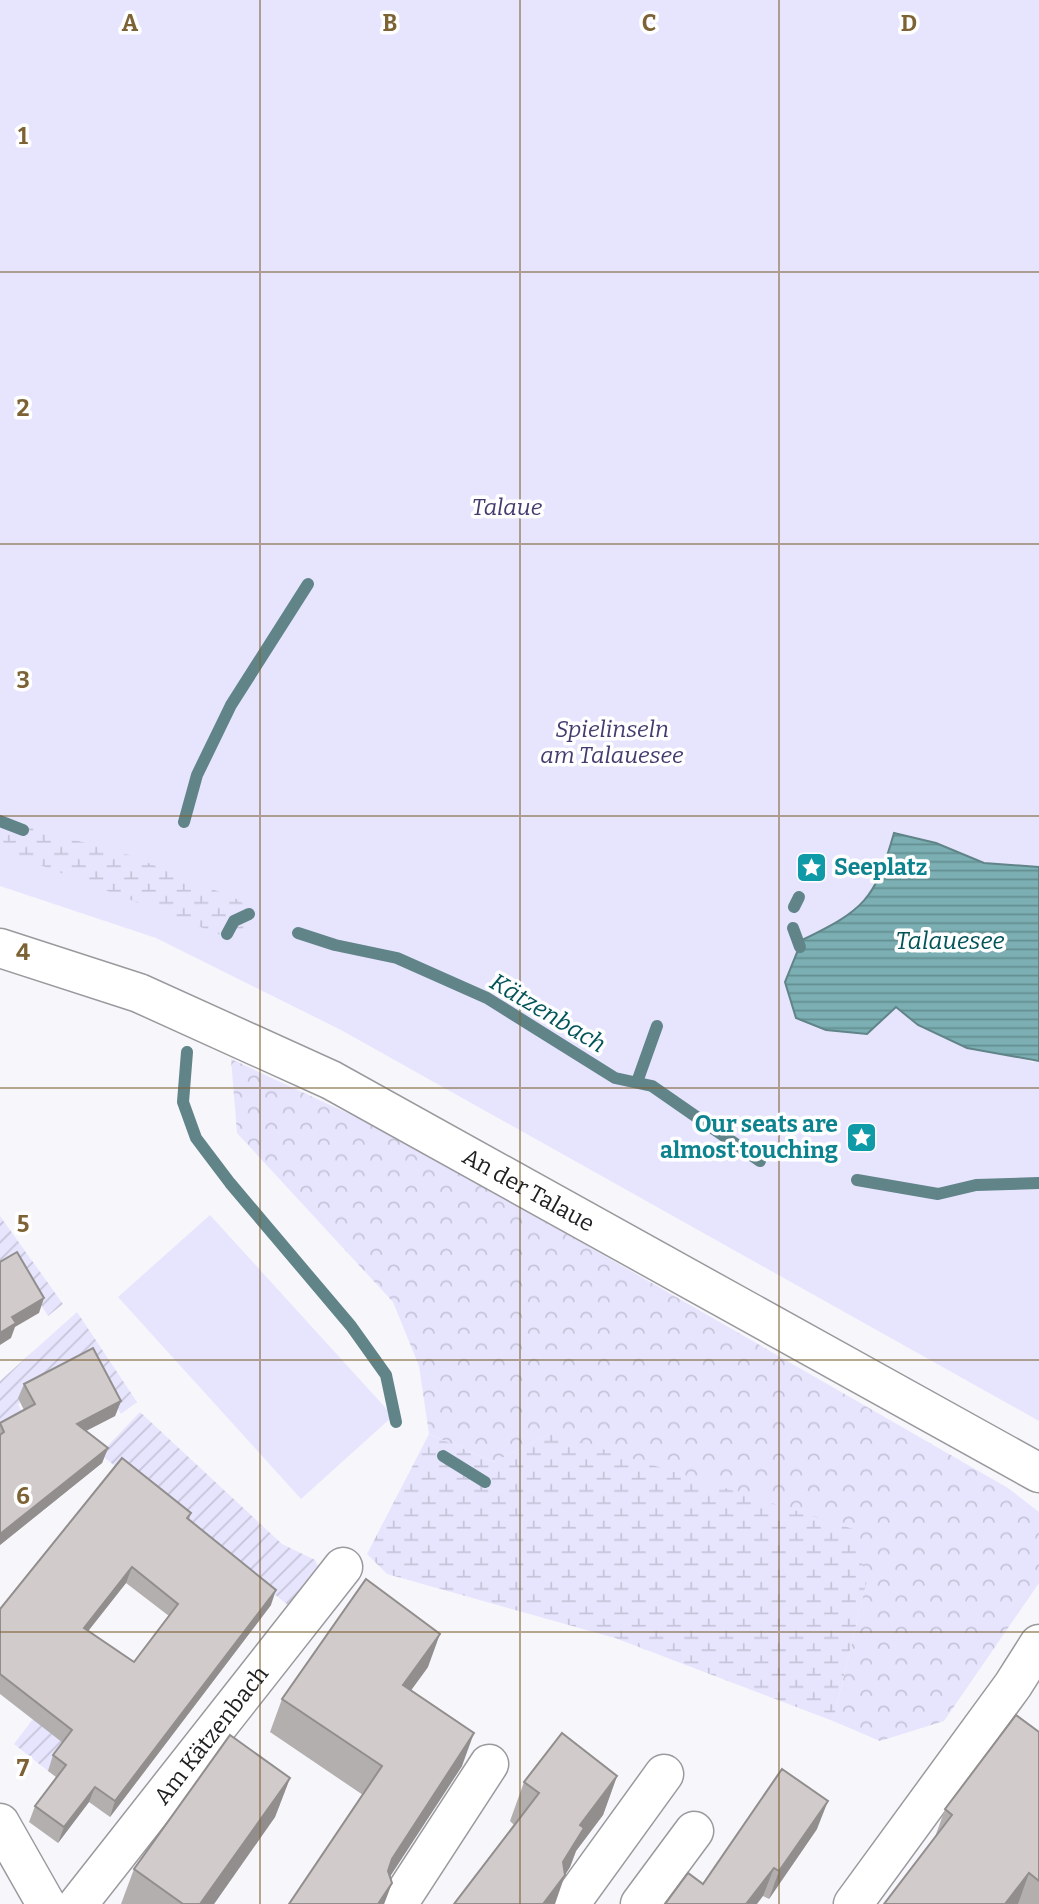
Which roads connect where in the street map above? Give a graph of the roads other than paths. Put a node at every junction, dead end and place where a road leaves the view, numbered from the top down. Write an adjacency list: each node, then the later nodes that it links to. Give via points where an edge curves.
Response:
1 (0, 948): 2 (street, An der Talaue, via 139,992 331,1080)
2 (1039, 1473)
3 (343, 1567): 11 (street, Am Kätzenbach)
4 (1039, 1644): 5 (street)
5 (1026, 1695): 15 (street)
6 (489, 1764): 12 (street)
7 (664, 1773): 13 (street)
8 (0, 1824): 10 (street)
9 (694, 1831): 14 (street)
10 (46, 1904)
11 (78, 1904)
12 (398, 1904)
13 (570, 1904)
14 (640, 1904)
15 (853, 1904)

